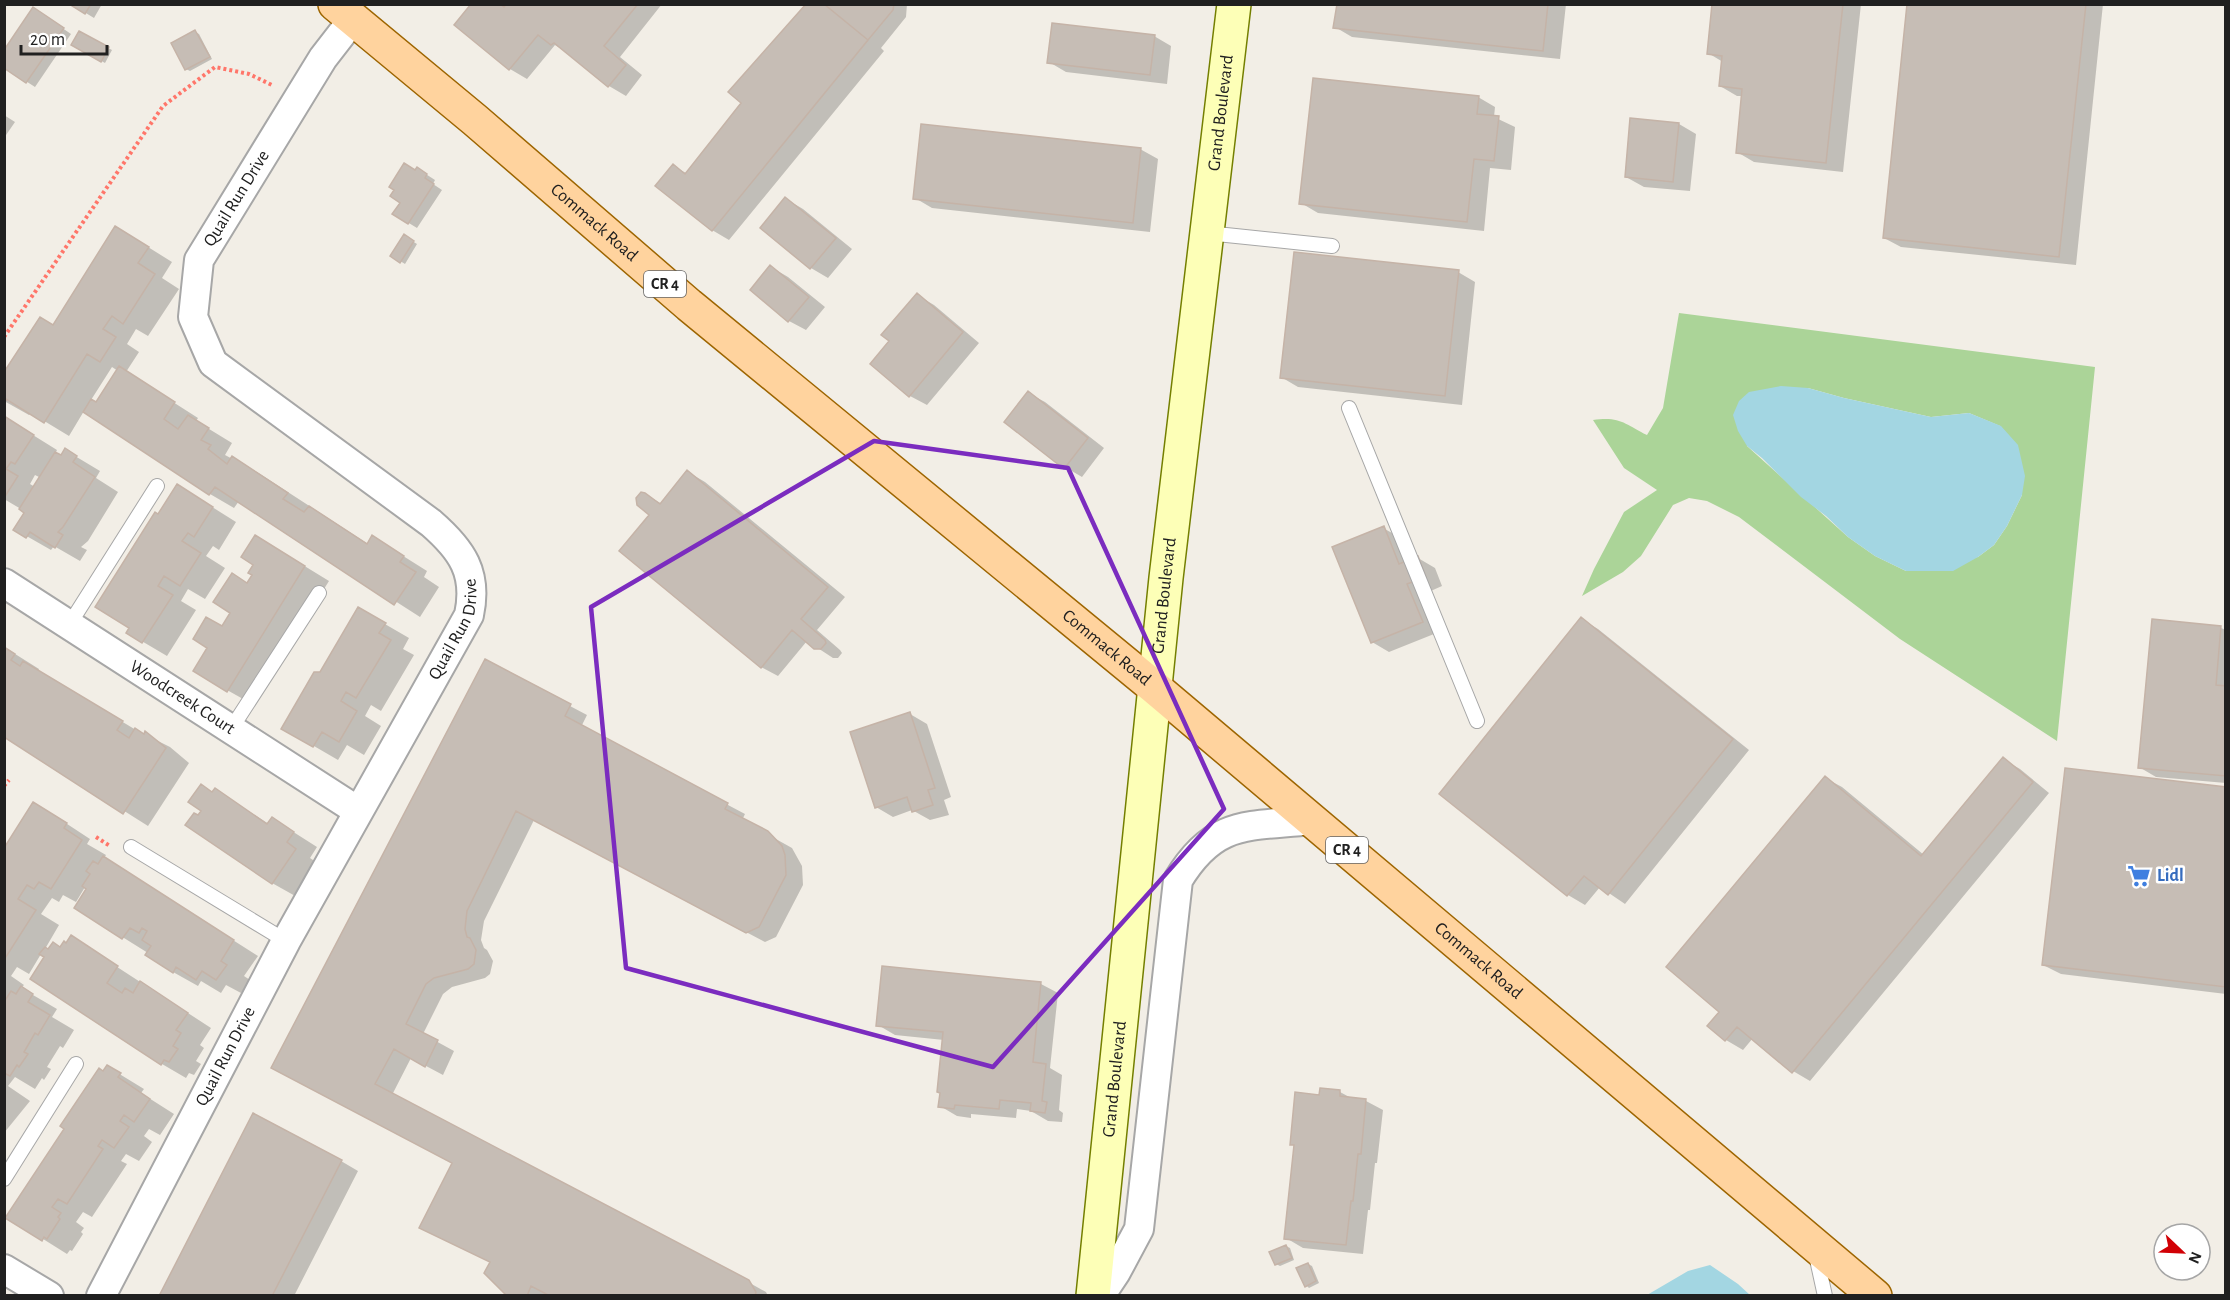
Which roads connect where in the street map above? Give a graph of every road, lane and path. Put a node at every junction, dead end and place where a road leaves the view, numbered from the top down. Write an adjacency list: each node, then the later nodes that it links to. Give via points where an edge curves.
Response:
1 (1234, 4): 4 (street, Grand Boulevard)
2 (345, 11): 3 (street, Quail Run Drive, via 327,53); 12 (main road, Commack Road / CR 4, via 689,305)
3 (298, 98): 6 (path, via 249,74 215,67 162,106); 17 (street, Quail Run Drive, via 199,260 193,317 213,363 431,523 451,540 473,584 469,615)
4 (1207, 233): 5 (lane); 12 (street, Grand Boulevard)
5 (1332, 246)
6 (4, 337)
7 (1349, 408): 13 (lane)
8 (157, 486): 11 (lane)
9 (4, 584): 11 (street, Woodcreek Court)
10 (319, 593): 14 (lane)
11 (69, 625): 14 (street, Woodcreek Court)
12 (1155, 687): 18 (main road, Commack Road / CR 4); 27 (street, Grand Boulevard)
13 (1477, 721)
14 (231, 729): 17 (street, Woodcreek Court)
15 (9, 780): 16 (path)
16 (4, 786)
17 (358, 811): 20 (street, Quail Run Drive)
18 (1311, 820): 23 (main road, Commack Road / CR 4); 28 (street, via 1236,828 1220,834 1188,863 1178,880 1143,1210 1130,1248)
19 (131, 847): 20 (lane)
20 (286, 941): 26 (street, Quail Run Drive)
21 (76, 1064): 22 (lane)
22 (4, 1179)
23 (1814, 1244): 29 (lane); 30 (main road, Commack Road / CR 4)
24 (4, 1269): 25 (street)
25 (49, 1296)
26 (101, 1296)
27 (1093, 1296)
28 (1100, 1296)
29 (1825, 1296)
30 (1875, 1296)

